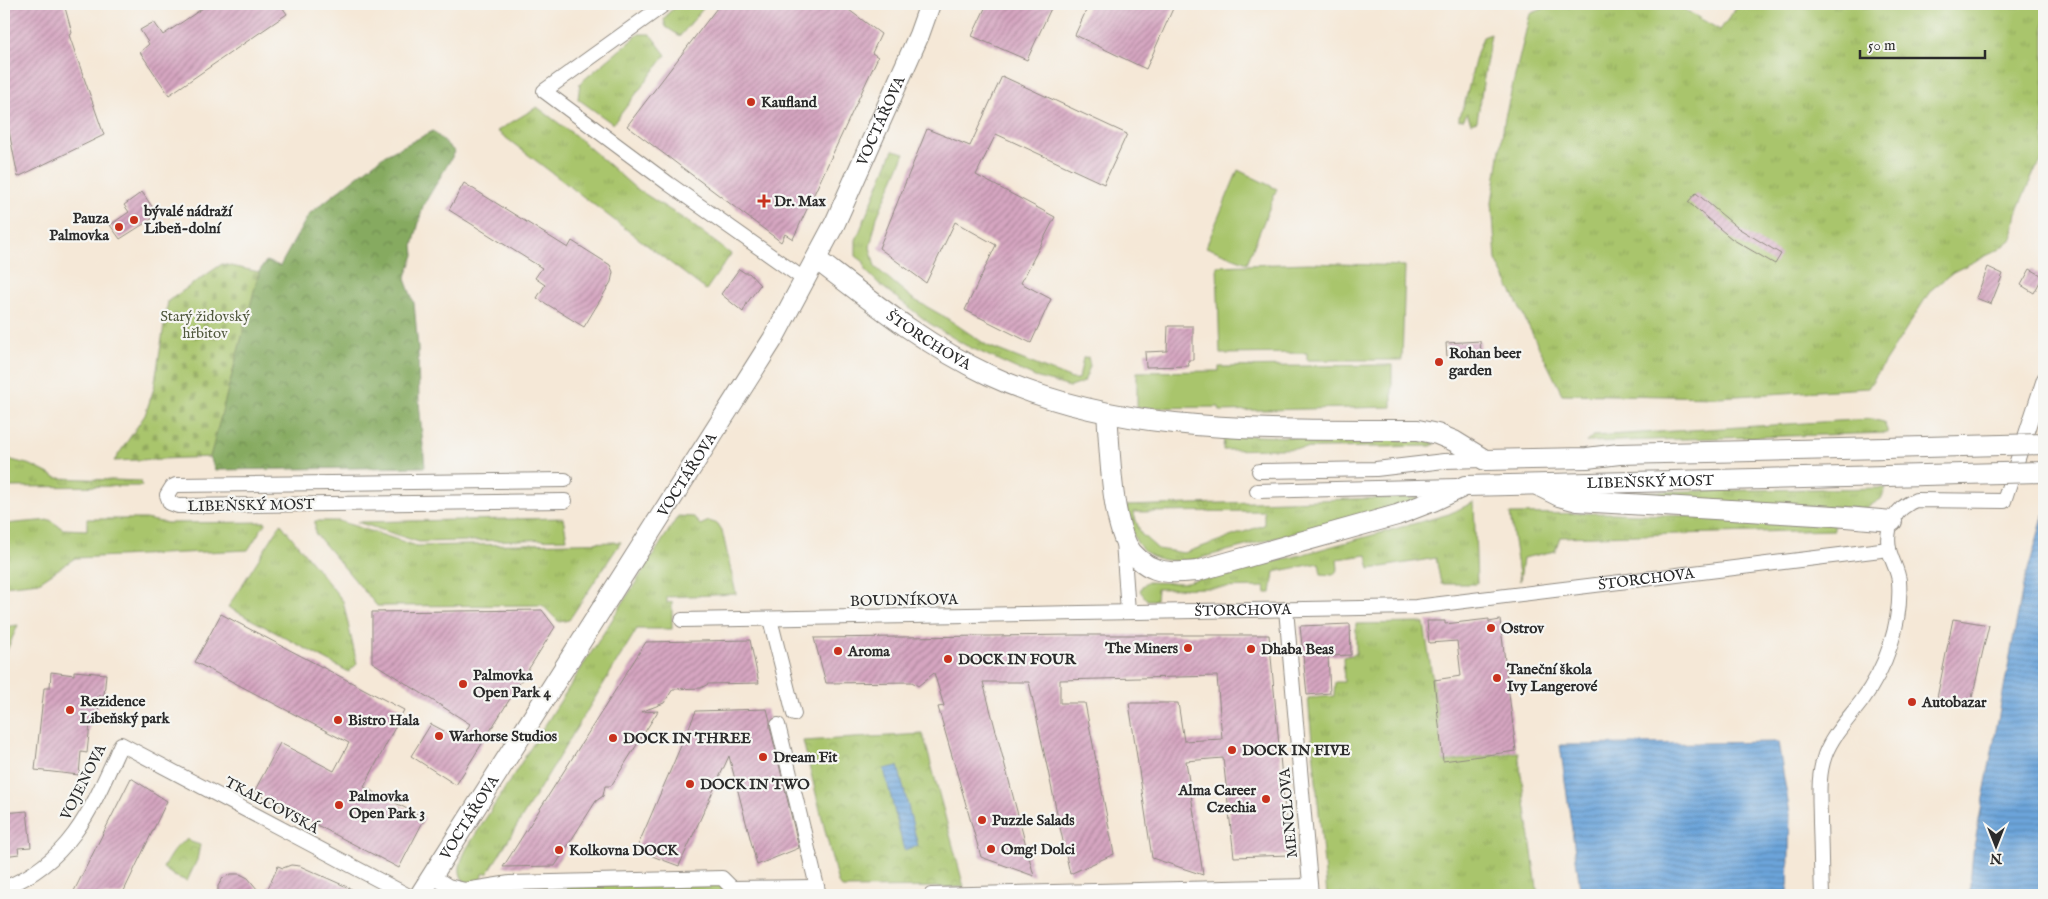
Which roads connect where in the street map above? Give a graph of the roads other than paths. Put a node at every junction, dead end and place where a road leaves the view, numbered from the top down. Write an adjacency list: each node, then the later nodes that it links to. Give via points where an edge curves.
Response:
1 (665, 4): 6 (street, via 544,91)
2 (930, 4): 4 (main road, VOCTÁŘOVA)
3 (939, 4): 4 (main road, VOCTÁŘOVA)
4 (919, 35): 5 (main road, VOCTÁŘOVA)
5 (816, 259): 6 (main road, VOCTÁŘOVA); 8 (main road, ŠTORCHOVA, via 903,325 952,356 1015,386)
6 (804, 280): 30 (main road, VOCTÁŘOVA, via 774,339 746,384)
7 (2044, 379): 18 (street, via 2004,501 1916,500 1904,504)
8 (1106, 413): 10 (main road, ŠTORCHOVA, via 1210,426 1418,430 1454,441); 19 (main road)
9 (2044, 444): 10 (main road, LIBEŇSKÝ MOST, bridge)
10 (1485, 460): 11 (street, LIBEŇSKÝ MOST, via 1376,469)
11 (1259, 471)
12 (2044, 472): 14 (main road, LIBEŇSKÝ MOST, bridge)
13 (561, 481): 17 (street, LIBEŇSKÝ MOST, via 176,485 167,495 170,503 178,506)
14 (1535, 484): 15 (main road, LIBEŇSKÝ MOST); 18 (main road, via 1578,502)
15 (1465, 486): 16 (street, LIBEŇSKÝ MOST); 19 (main road, via 1397,515 1197,571 1175,573 1155,569 1138,559 1127,547)
16 (1257, 492)
17 (561, 501)
18 (1892, 521): 20 (street)
19 (1122, 534): 22 (street)
20 (1889, 549): 21 (street, ŠTORCHOVA, via 1416,607); 35 (street, via 1898,579 1899,598 1891,642 1868,691 1830,744 1820,775)
21 (1286, 609): 22 (street, ŠTORCHOVA); 32 (street, MENCLOVA)
22 (1128, 612): 23 (street, BOUDNÍKOVA)
23 (770, 619): 24 (street, BOUDNÍKOVA); 25 (street)
24 (682, 620)
25 (794, 714)
26 (778, 725): 31 (street)
27 (121, 744): 28 (street, VOJENOVA, via 85,820 65,847 30,876); 30 (street, TKALCOVSKÁ)
28 (4, 888)
29 (510, 889): 30 (street, TKALCOVSKÁ, via 465,890 448,886); 33 (street, TKALCOVSKÁ, via 722,878)
30 (421, 891)
31 (818, 891): 33 (street)
32 (1311, 891): 34 (street)
33 (731, 892)
34 (931, 895)
35 (1822, 895)

